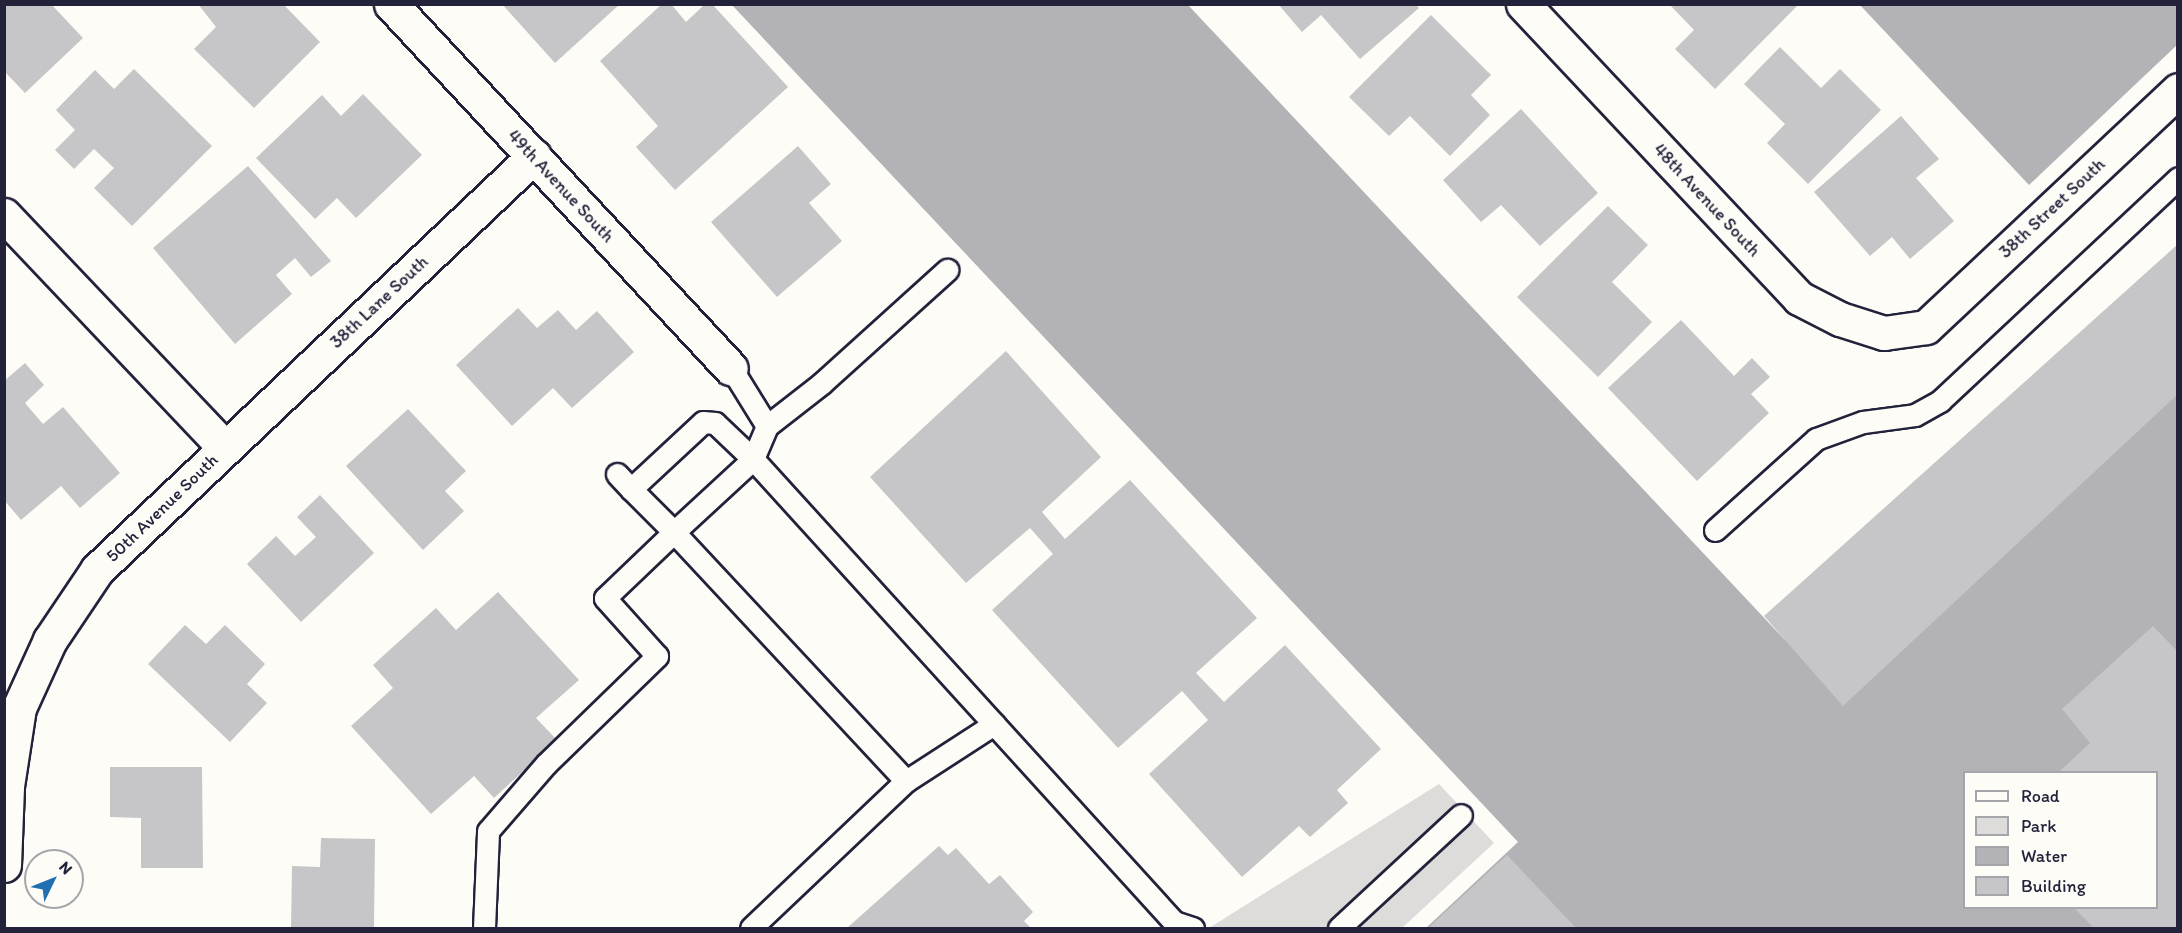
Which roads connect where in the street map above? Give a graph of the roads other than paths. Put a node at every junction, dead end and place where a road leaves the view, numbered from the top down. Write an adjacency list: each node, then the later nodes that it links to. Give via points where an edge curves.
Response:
1 (391, 4): 4 (street, 49th Avenue South)
2 (1523, 4): 8 (street, 48th Avenue South, via 1799,298 1840,319 1884,333)
3 (2178, 90): 8 (street, 38th Street South)
4 (534, 156): 9 (street, 49th Avenue South); 11 (street, 38th Lane South)
5 (2178, 178): 13 (lane, via 1940,401 1915,415 1863,422 1816,440)
6 (4, 215): 11 (street, 50th Avenue South)
7 (947, 270): 10 (lane, via 822,383)
8 (1926, 327)
9 (731, 368): 10 (lane)
10 (767, 426): 12 (lane)
11 (225, 448): 18 (street, 50th Avenue South, via 98,570 50,640 19,708 7,786)
12 (753, 459): 14 (lane); 14 (lane, via 715,423 704,422 624,482); 15 (lane)
13 (1715, 530)
14 (674, 532): 16 (lane); 19 (lane, via 605,598 657,656 546,764 488,831)
15 (994, 724): 16 (lane); 21 (lane, via 1174,922)
16 (906, 781): 20 (lane)
17 (1461, 814): 22 (lane)
18 (4, 865)
19 (484, 928)
20 (751, 928)
21 (1193, 928)
22 (1339, 928)

